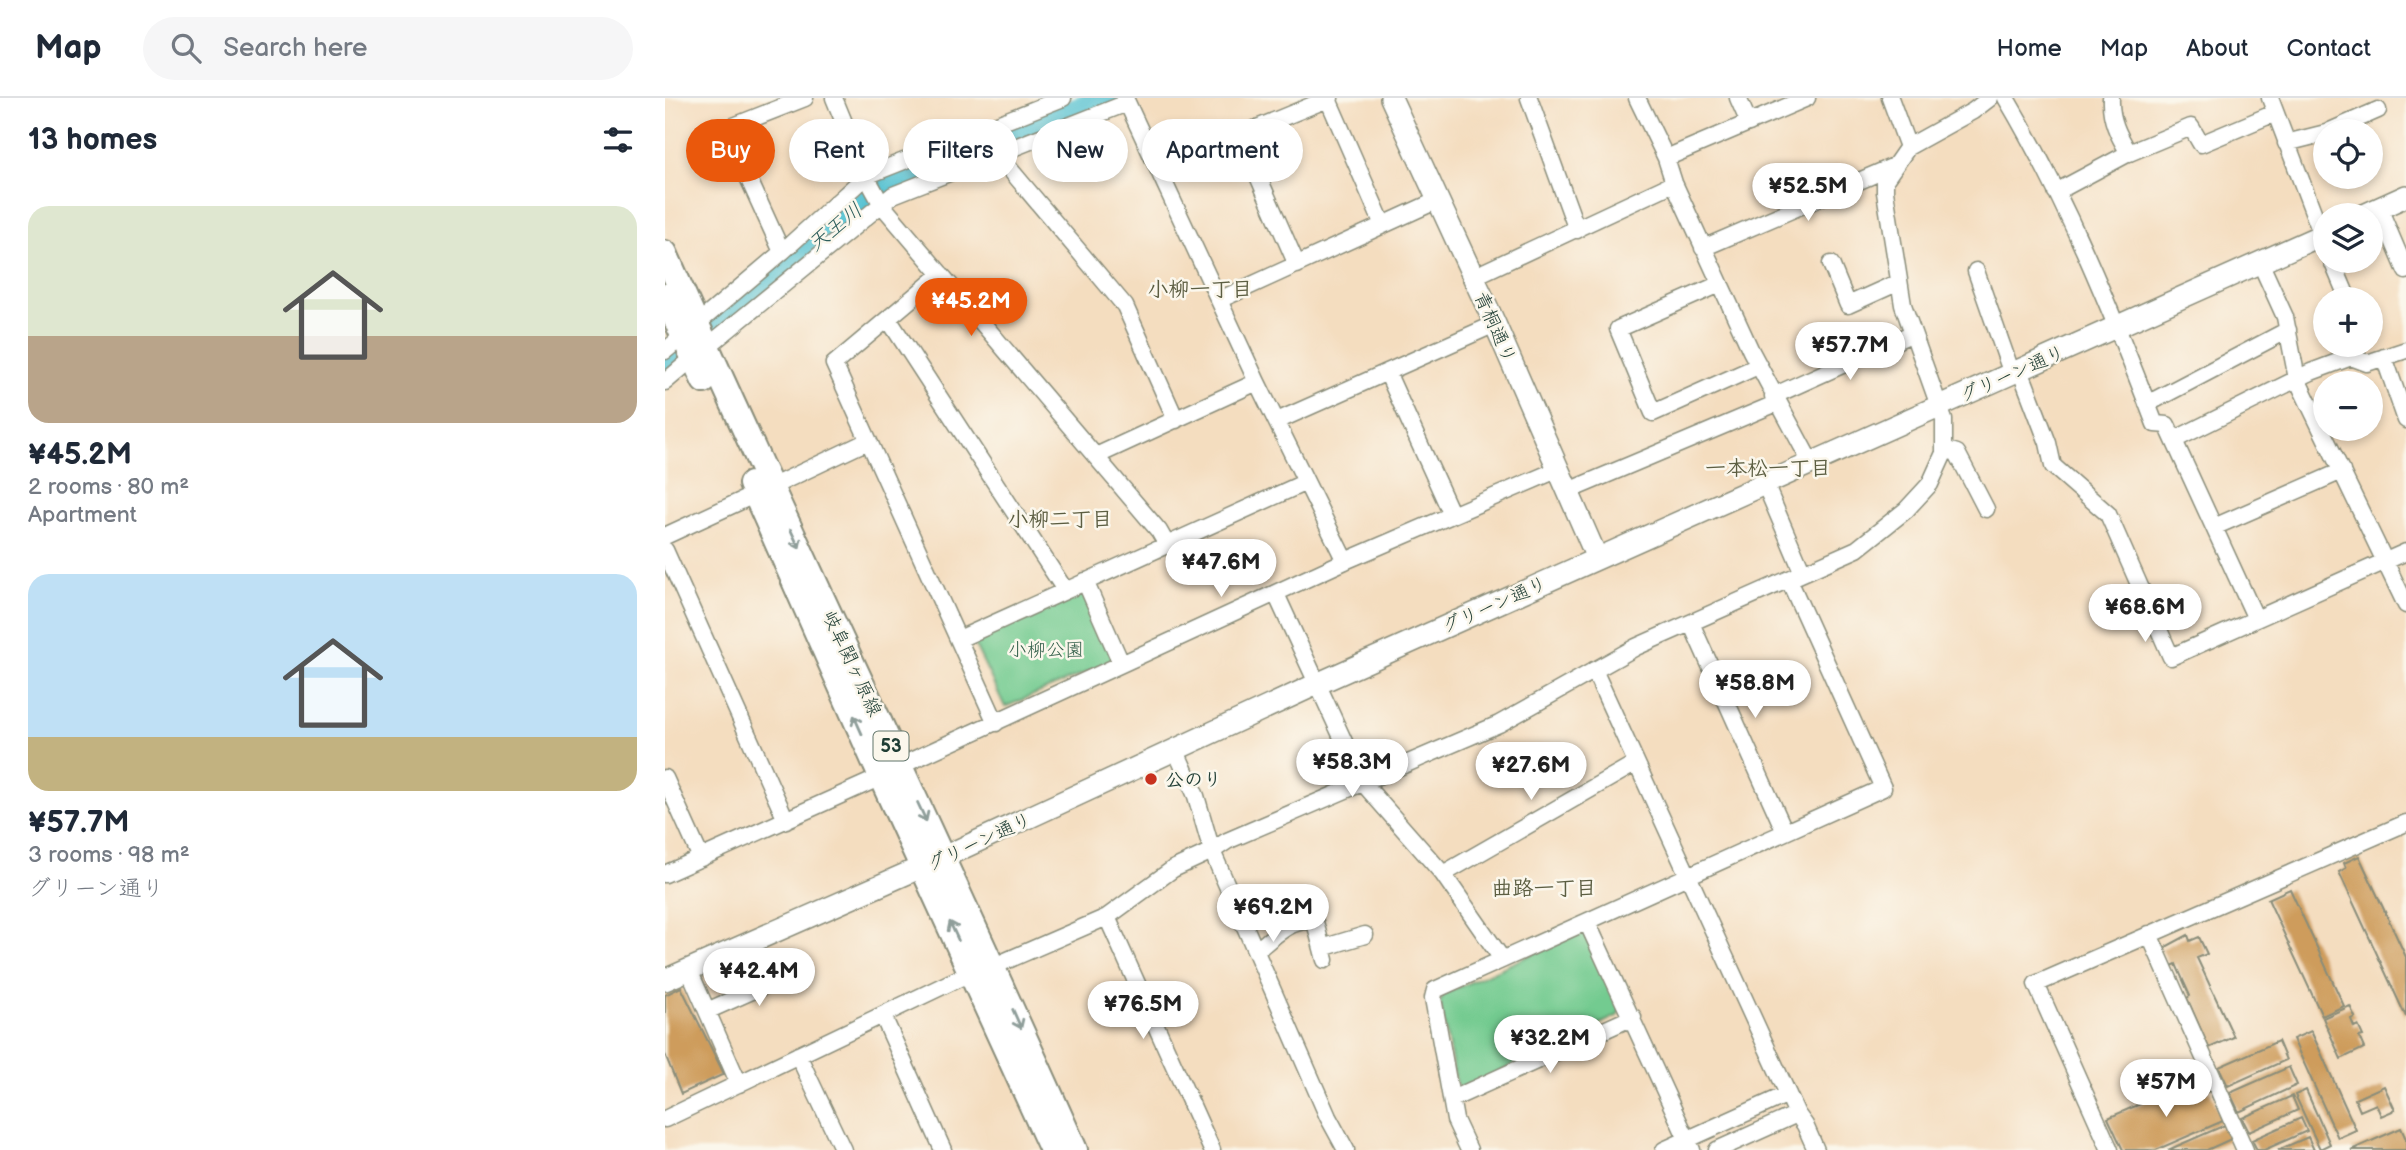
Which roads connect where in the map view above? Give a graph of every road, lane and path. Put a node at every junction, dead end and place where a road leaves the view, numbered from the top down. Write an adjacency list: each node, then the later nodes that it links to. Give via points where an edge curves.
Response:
1 (806, 98): 44 (street, via 726,129)
2 (834, 98): 17 (street)
3 (1063, 98): 27 (street)
4 (1329, 98): 39 (street); 47 (street, via 1240,135)
5 (1391, 98): 35 (street, 青桐通り)
6 (1529, 98): 40 (street)
7 (1637, 98): 25 (street)
8 (1738, 98): 19 (street)
9 (1807, 98): 19 (street)
10 (1890, 98): 23 (street)
11 (1990, 98): 23 (street)
12 (2006, 98): 33 (street)
13 (2111, 98): 24 (street, via 2110,111)
14 (1126, 101): 22 (street); 56 (street)
15 (2272, 105): 21 (street); 24 (street, via 2201,144 2192,127)
16 (2378, 110): 18 (street)
17 (843, 119)
18 (2358, 119)
19 (1749, 123): 25 (street)
20 (2313, 136): 21 (street)
21 (2286, 143): 38 (street)
22 (1018, 147)
23 (1907, 148): 26 (street)
24 (2129, 153): 33 (street)
25 (1666, 159): 32 (street)
26 (1898, 164): 43 (street); 53 (street, via 1885,180 1885,192)
27 (889, 167)
28 (1018, 179): 74 (street, via 1125,306)
29 (859, 182): 44 (street)
30 (869, 182): 36 (street)
31 (927, 182): 36 (street, via 893,195)
32 (1674, 183): 40 (street); 43 (street)
33 (2056, 192): 59 (street)
34 (2406, 196): 37 (street)
35 (1438, 200): 39 (street); 52 (street, 青桐通り)
36 (882, 205): 51 (street); 62 (street)
37 (2383, 207)
38 (2313, 210)
39 (1383, 225): 47 (street)
40 (1577, 230): 52 (street)
41 (2383, 232): 50 (street)
42 (2313, 242): 46 (street, グリーン通り)
43 (1703, 248): 54 (street)
44 (782, 252): 62 (street)
45 (665, 253): 62 (main road, 岐阜関ヶ原線 / 53)
46 (2260, 262): 59 (street, グリーン通り); 60 (street)
47 (1297, 264): 56 (street)
48 (1831, 264): 53 (street, via 1848,305)
49 (1976, 271): 67 (street)
50 (2406, 271)
51 (941, 274): 57 (street); 80 (street)
52 (1473, 277): 58 (street, 青桐通り)
53 (1899, 282): 61 (street)
54 (1720, 284): 65 (street); 65 (street, via 1618,329 1653,413)
55 (665, 296): 62 (main road, 岐阜関ヶ原線 / 53)
56 (1219, 300): 70 (street)
57 (889, 320): 78 (street, via 834,364); 100 (street)
58 (1495, 324): 66 (street); 82 (street, 青桐通り)
59 (2116, 325): 67 (street, グリーン通り); 72 (street)
60 (2288, 330): 68 (street); 72 (street)
61 (1912, 334): 71 (street); 73 (street)
62 (692, 342): 69 (street); 86 (main road, 岐阜関ヶ原線 / 53)
63 (2406, 350): 64 (street)
64 (2383, 358): 68 (street, via 2367,363 2351,357); 75 (street)
65 (1758, 366): 71 (street)
66 (1387, 372): 76 (street); 89 (street)
67 (2016, 372): 73 (street, グリーン通り); 103 (street, via 2048,443 2053,466 2108,514 2171,657)
68 (2297, 379): 77 (street); 83 (street)
69 (665, 382)
70 (1258, 382): 74 (street); 76 (street)
71 (1775, 400): 81 (street); 87 (street)
72 (2147, 404): 77 (street, via 2155,424 2167,425)
73 (1939, 406): 79 (street); 81 (street, グリーン通り)
74 (1176, 420): 80 (street)
75 (2406, 420)
76 (1277, 421): 84 (street)
77 (2174, 440): 90 (street)
78 (868, 441): 86 (street); 105 (street)
79 (1944, 449): 88 (street, via 1957,453); 98 (street, via 1930,484 1888,526 1857,549)
80 (1096, 456): 92 (street)
81 (1811, 463): 85 (street, グリーン通り)
82 (1559, 469): 87 (street, 青桐通り); 89 (street)
83 (2342, 471): 90 (street); 97 (street)
84 (1306, 482): 92 (street); 96 (street)
85 (1765, 484): 95 (street, グリーン通り); 98 (street)
86 (763, 491): 91 (street); 112 (main road, 岐阜関ヶ原線 / 53)
87 (1568, 492): 95 (street, 青桐通り)
88 (1986, 509)
89 (1452, 515): 96 (street)
90 (2214, 527): 103 (street)
91 (665, 536)
92 (1167, 545): 99 (street)
93 (665, 550): 115 (street)
94 (2406, 552): 97 (street)
95 (1597, 558): 108 (street, グリーン通り)
96 (1345, 561): 101 (street)
97 (2386, 561): 102 (street); 103 (street)
98 (1796, 577): 104 (street); 117 (street, via 1883,788)
99 (1085, 582): 100 (street); 106 (street)
100 (1065, 590): 105 (street)
101 (1276, 594): 106 (street); 108 (street)
102 (2406, 605)
103 (2256, 619)
104 (1691, 623): 107 (street); 117 (street)
105 (959, 639): 109 (street)
106 (1121, 663): 109 (street)
107 (1594, 670): 111 (street); 114 (street, via 1499,724)
108 (1317, 684): 110 (street, グリーン通り); 114 (street)
109 (996, 723): 112 (street)
110 (1176, 751): 118 (street, via 1196,796); 120 (street, グリーン通り)
111 (1636, 763): 122 (street); 123 (street)
112 (891, 772): 115 (street); 120 (main road, 岐阜関ヶ原線 / 53)
113 (665, 778): 119 (street)
114 (1363, 783): 118 (street); 122 (street)
115 (786, 820): 119 (street)
116 (2406, 823): 126 (street)
117 (1785, 832): 123 (street)
118 (1212, 851): 124 (street, via 1173,869); 128 (street)
119 (701, 858): 121 (street)
120 (934, 862): 130 (main road, 岐阜関ヶ原線 / 53); 131 (street, グリーン通り)
121 (665, 874)
122 (1443, 874): 129 (street)
123 (1688, 875): 125 (street); 139 (street)
124 (1107, 917): 130 (street); 148 (street)
125 (1587, 922): 129 (street); 136 (street)
126 (2150, 934): 154 (street, via 2036,984); 155 (street)
127 (1364, 935): 128 (street, via 1324,954 1315,922 1307,920 1282,929)
128 (1256, 951): 149 (street)
129 (1502, 960): 140 (street, via 1435,990)
130 (983, 969): 135 (street); 146 (main road, 岐阜関ヶ原線 / 53); 147 (main road, 岐阜関ヶ原線 / 53, one-way to 147)
131 (689, 970): 133 (street, グリーン通り); 134 (street)
132 (797, 971): 134 (street)
133 (665, 980)
134 (707, 1011): 138 (street)
135 (883, 1016): 137 (street); 145 (street)
136 (1633, 1017): 140 (street); 143 (street)
137 (798, 1055): 138 (street); 144 (street)
138 (739, 1084): 142 (street)
139 (1788, 1094): 141 (street); 143 (street)
140 (1451, 1099): 150 (street)
141 (1797, 1114): 152 (street); 153 (street)
142 (665, 1119)
143 (1689, 1145): 151 (street)
144 (843, 1150)
145 (943, 1150)
146 (1052, 1150)
147 (1075, 1150)
148 (1212, 1150)
149 (1346, 1150)
150 (1469, 1150)
151 (1664, 1150)
152 (1717, 1150)
153 (1816, 1150)
154 (2110, 1150)
155 (2245, 1150)

